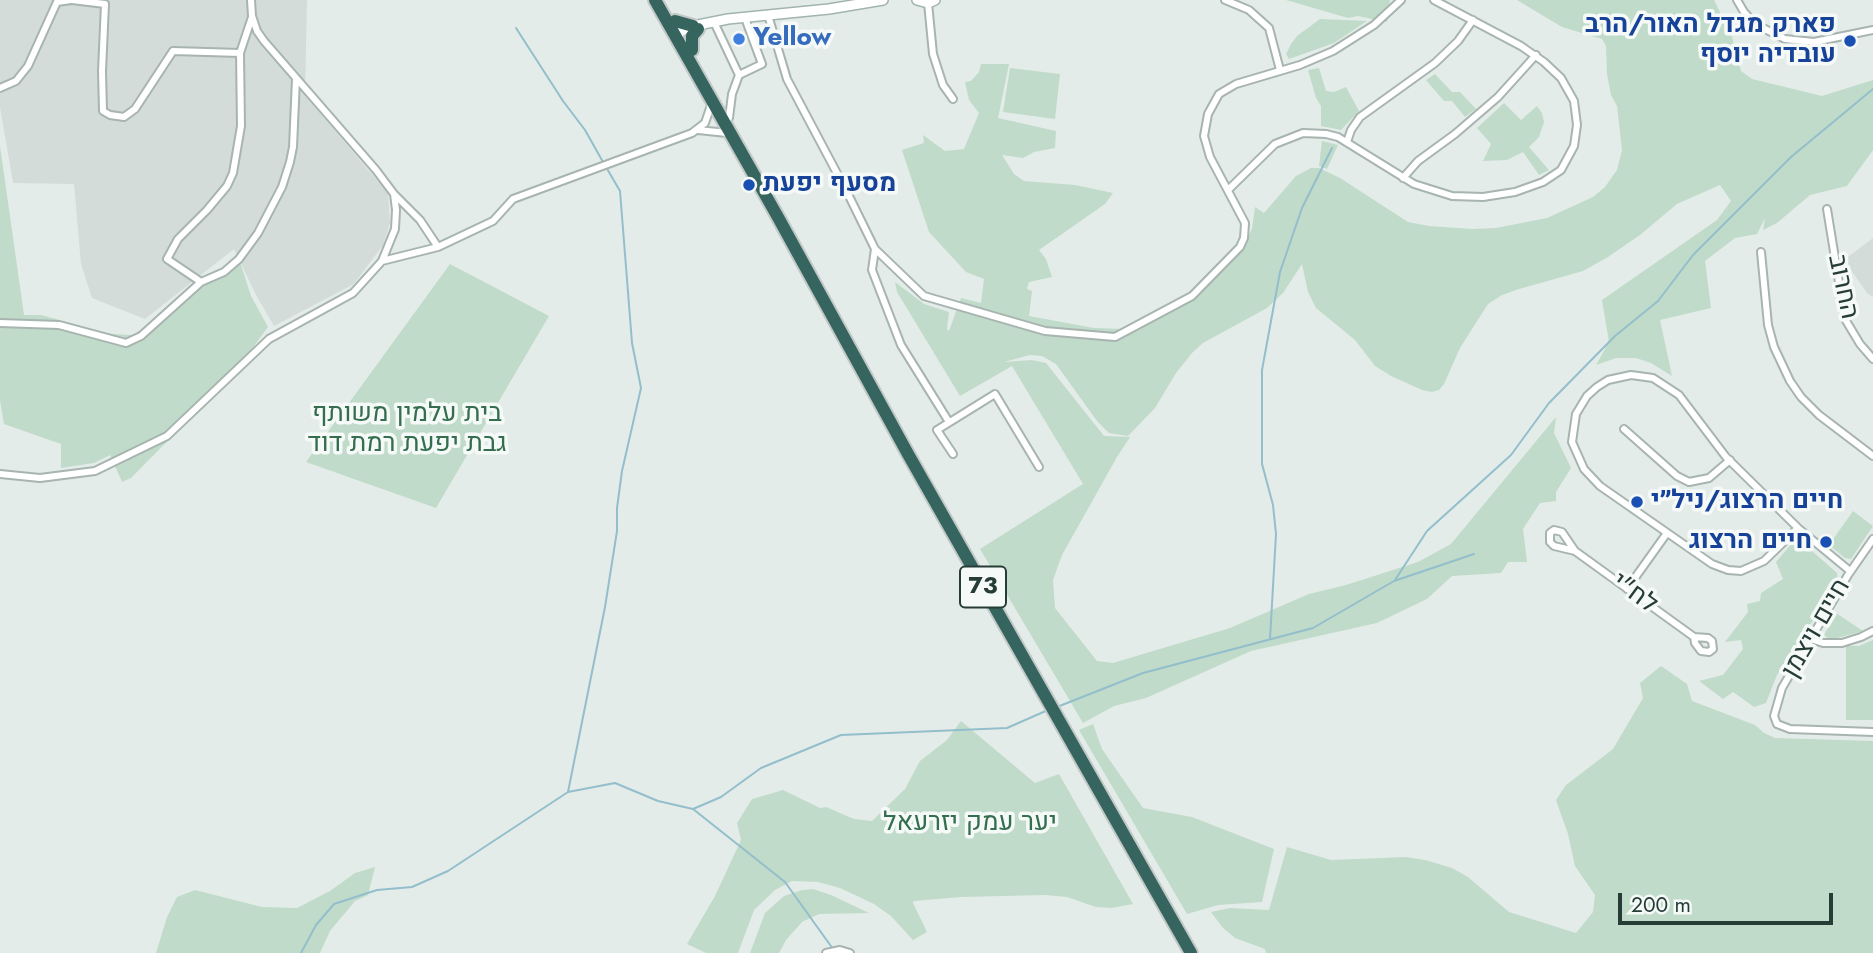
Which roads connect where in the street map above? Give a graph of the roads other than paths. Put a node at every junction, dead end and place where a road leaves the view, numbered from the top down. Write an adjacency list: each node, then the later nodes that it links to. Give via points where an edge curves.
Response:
1 (72, 0): 19 (street, via 105,4 103,111 110,116 124,117 135,109 173,51); 24 (street, via 57,2 29,66 16,82)
2 (251, 0): 13 (street)
3 (655, 0): 17 (highway, 73)
4 (662, 0): 17 (highway, 73)
5 (883, 0): 12 (street)
6 (917, 0): 11 (street)
7 (1225, 0): 21 (street, via 1249,10 1269,28)
8 (1401, 0): 21 (street, via 1348,43)
9 (1434, 0): 15 (street)
10 (1737, 0): 18 (street, via 1755,24 1799,42)
11 (932, 2): 25 (street, via 933,54)
12 (768, 15): 14 (street); 37 (street, via 787,79)
13 (252, 16): 19 (street); 23 (street, via 257,31)
14 (745, 18): 16 (street); 22 (street, via 762,64)
15 (1473, 20): 20 (street); 30 (street, via 1435,63 1360,117)
16 (714, 22): 17 (street); 22 (street)
17 (684, 30): 26 (highway, 73); 27 (highway, 73, via 692,36 692,50)
18 (1873, 30)
19 (240, 53): 40 (street, via 241,126 233,173 228,186 178,239 167,258)
20 (1536, 55): 31 (street, via 1498,97); 31 (street, via 1561,78 1577,114 1571,154 1561,170 1529,188 1483,197 1437,193)
21 (1280, 70): 32 (street, via 1226,89 1208,114 1206,147)
22 (739, 75): 27 (street)
23 (296, 79): 33 (street); 40 (street, via 290,162 274,206 239,258 224,272)
24 (0, 88)
25 (953, 99)
26 (712, 100): 28 (street, via 709,117); 29 (highway, 73)
27 (729, 118): 35 (highway, 73)
28 (698, 130): 29 (street); 36 (street, via 513,200 493,220)
29 (732, 135): 35 (highway, 73)
30 (1347, 142): 31 (street); 32 (street, via 1326,134 1293,136 1275,145)
31 (1403, 178)
32 (1228, 190): 37 (street, via 1245,223 1240,247 1192,296 1115,337 1045,331 924,296)
33 (394, 194): 36 (street); 39 (street, via 395,229)
34 (1827, 209): 42 (street, החרוב, via 1845,319)
35 (779, 219): 62 (highway, 73)
36 (438, 247): 39 (street)
37 (874, 249): 43 (street, via 872,270 901,345)
38 (1761, 252): 46 (street, via 1768,324 1790,381 1819,415)
39 (382, 261): 49 (street, via 354,293 269,339 167,436 95,471 40,478)
40 (201, 282): 41 (street, via 141,336 126,343 59,325)
41 (0, 323)
42 (1873, 359)
43 (949, 422): 45 (street, via 937,430); 48 (street, via 995,394)
44 (1624, 429): 47 (street, via 1689,482 1709,478)
45 (953, 454)
46 (1873, 456)
47 (1730, 460): 50 (street); 51 (street, via 1679,395 1662,382 1642,376 1620,377 1587,396 1573,423 1572,442 1578,460 1600,486)
48 (1039, 467)
49 (0, 474)
50 (1798, 528): 51 (street, via 1764,561 1741,571 1712,564); 54 (street)
51 (1667, 533): 55 (street)
52 (1873, 539): 54 (street, חיים ויצמן)
53 (1574, 551): 55 (street, לח"י)
54 (1850, 571): 58 (street, חיים ויצמן)
55 (1627, 589): 57 (street, לח"י)
56 (1873, 631): 58 (street, via 1842,643)
57 (1694, 636)
58 (1811, 639): 59 (street, חיים ויצמן, via 1782,688 1774,716 1777,724 1790,729)
59 (1873, 732)
60 (826, 953): 61 (street)
61 (850, 953)
62 (1191, 953)

